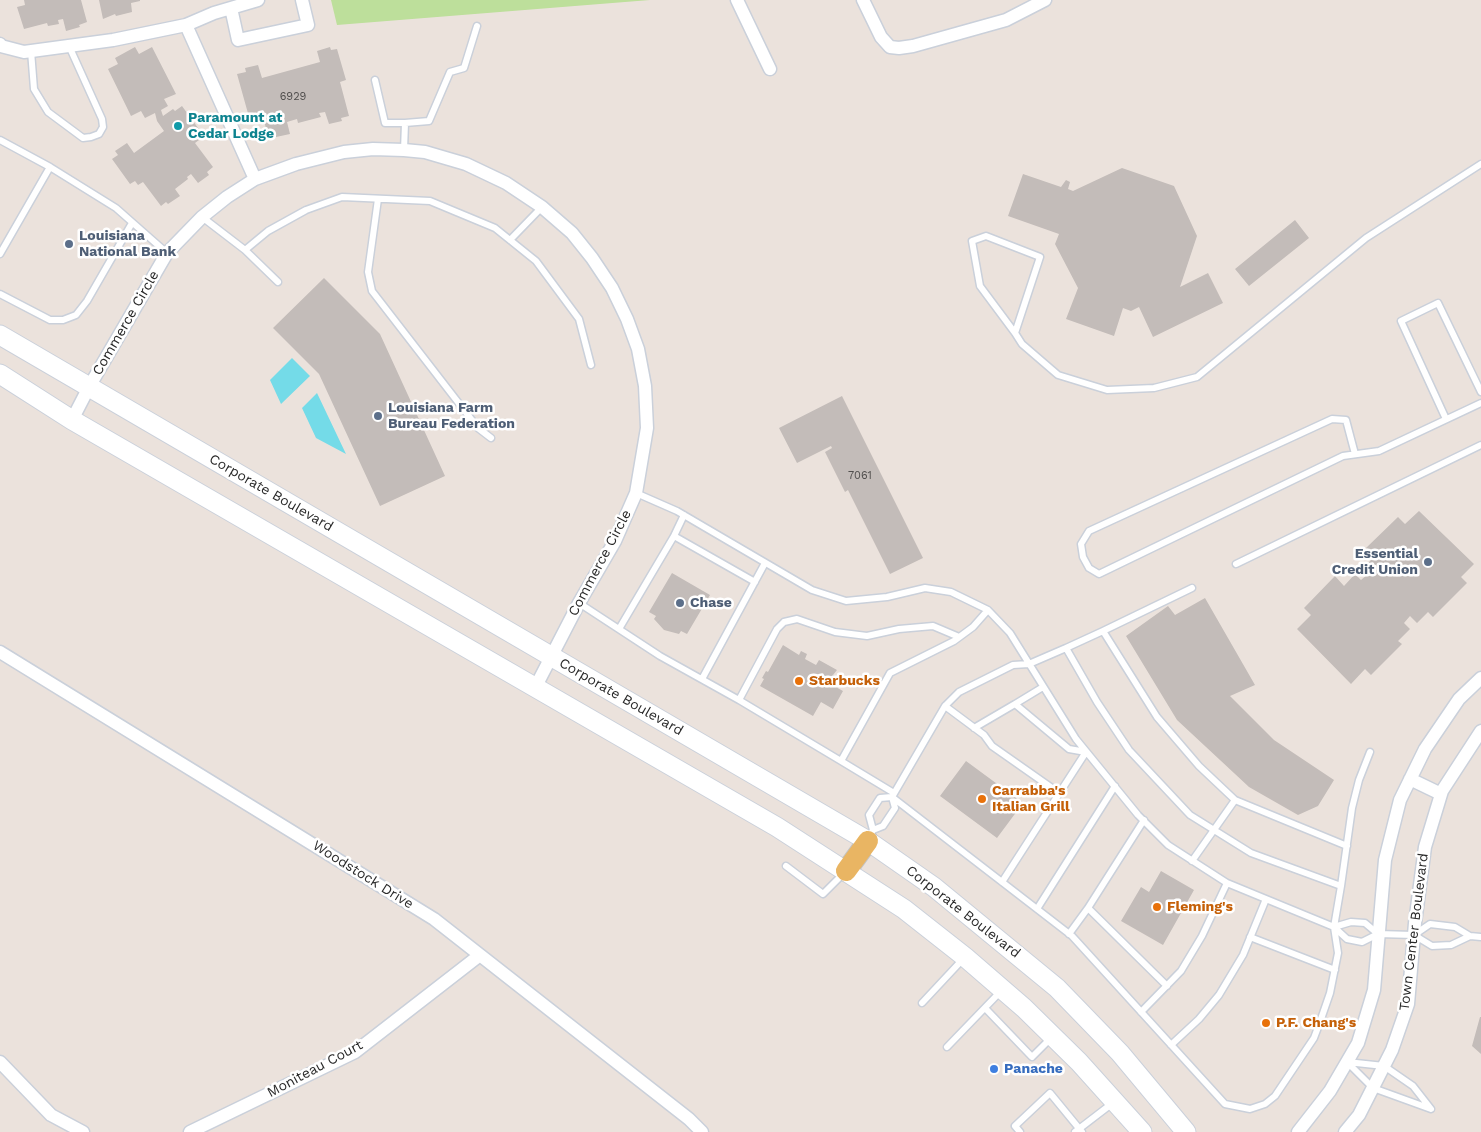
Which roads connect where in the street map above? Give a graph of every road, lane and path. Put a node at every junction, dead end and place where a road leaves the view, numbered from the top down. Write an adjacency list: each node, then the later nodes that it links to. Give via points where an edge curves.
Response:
1 (258, 0): 6 (street)
2 (302, 0): 6 (street, via 308,25 238,40)
3 (738, 0): 12 (street)
4 (863, 0): 5 (street, via 881,37 890,46 899,48 1006,20)
5 (1045, 0)
6 (231, 8): 7 (street)
7 (186, 25): 10 (street); 19 (street)
8 (478, 26): 14 (lane, via 464,68 450,72 429,122)
9 (0, 44): 11 (street, via 24,52)
10 (69, 46): 11 (street); 11 (lane, via 102,119 103,127 99,134 91,137 83,138 48,112 34,89)
11 (31, 51)
12 (770, 69)
13 (375, 80): 14 (lane, via 385,123)
14 (405, 123): 16 (lane)
15 (0, 140): 18 (lane)
16 (404, 150): 19 (street, Commerce Circle, via 344,152 296,164); 21 (street, Commerce Circle, via 425,152 466,164 506,183)
17 (1481, 164): 30 (lane, via 1366,238 1197,377 1154,388 1107,390 1058,375)
18 (50, 167): 23 (lane, via 116,208); 26 (lane)
19 (256, 179): 22 (street, Commerce Circle)
20 (378, 199): 24 (lane, via 430,202 495,228); 25 (lane, via 342,197 315,207 268,231); 39 (lane, via 368,272 370,286 478,428)
21 (542, 207): 24 (lane); 42 (street, Commerce Circle, via 572,233 592,258 616,296 638,348 647,428)
22 (202, 217): 25 (lane); 27 (street, Commerce Circle)
23 (132, 223): 27 (lane); 29 (lane, via 87,301 76,314 63,320 50,320)
24 (510, 240): 32 (lane, via 536,261 580,319)
25 (245, 250): 28 (lane)
26 (0, 254)
27 (167, 254): 34 (street, Commerce Circle)
28 (278, 282)
29 (0, 294)
30 (1015, 334): 30 (lane, via 980,286 972,241 986,236 1040,257)
31 (0, 335): 34 (street, Corporate Boulevard)
32 (592, 365)
33 (0, 374): 38 (street)
34 (89, 386): 38 (street, Commerce Circle); 56 (street, Corporate Boulevard)
35 (1481, 392): 37 (lane, via 1438,303 1401,321)
36 (1481, 403): 37 (lane)
37 (1446, 419): 41 (lane, via 1379,451)
38 (72, 420): 61 (street)
39 (491, 438)
40 (1481, 445): 46 (lane)
41 (1355, 454): 41 (lane, via 1343,456 1098,574 1089,568 1083,557 1081,544 1089,530 1332,419 1346,420)
42 (636, 493): 43 (lane); 49 (street, Commerce Circle, via 616,541)
43 (684, 515): 44 (lane); 45 (lane)
44 (674, 536): 47 (lane); 51 (lane)
45 (765, 563): 47 (lane); 50 (lane, via 812,590 846,601 887,597 925,588 951,592)
46 (1236, 564)
47 (755, 582): 59 (lane)
48 (1192, 588): 52 (lane)
49 (579, 603): 51 (lane); 56 (street, Commerce Circle)
50 (988, 610): 53 (lane); 57 (lane, via 1010,632)
51 (619, 629): 59 (lane)
52 (1103, 630): 54 (lane); 75 (lane, via 1157,717 1199,766)
53 (959, 637): 62 (lane, via 933,626 867,636 835,632 797,620 784,622); 69 (lane, via 890,673)
54 (1066, 648): 57 (lane); 77 (lane, via 1129,750 1190,815)
55 (0, 652): 96 (street, Woodstock Drive, via 434,919)
56 (551, 656): 61 (street, Commerce Circle); 78 (street, Corporate Boulevard)
57 (1029, 664): 60 (lane); 64 (lane, via 1013,664 959,692)
58 (1481, 678): 70 (street, via 1459,699 1424,749)
59 (702, 680): 62 (lane)
60 (1043, 687): 63 (lane); 67 (lane)
61 (536, 688): 82 (street, via 777,827)
62 (738, 700): 69 (lane)
63 (1015, 704): 65 (lane); 67 (lane, via 1069,749)
64 (946, 706): 65 (lane); 74 (lane)
65 (974, 728): 72 (lane, via 992,746)
66 (1481, 731): 73 (street, Town Center Boulevard)
67 (1086, 752): 71 (lane); 72 (lane)
68 (1370, 752): 79 (lane, via 1359,780)
69 (841, 761): 74 (lane)
70 (1410, 779): 73 (street); 91 (street, via 1400,800 1385,860)
71 (1115, 786): 76 (lane); 88 (lane)
72 (1059, 793): 83 (lane)
73 (1441, 794): 92 (street, Town Center Boulevard, via 1425,847)
74 (893, 795): 78 (lane, via 895,808 883,826); 78 (lane, via 880,798 869,815); 83 (lane)
75 (1235, 800): 77 (lane); 79 (lane)
76 (1144, 820): 80 (lane, via 1168,846); 87 (lane)
77 (1213, 830): 80 (lane); 85 (lane, via 1251,853)
78 (870, 835): 82 (main road); 118 (street, Corporate Boulevard, via 1056,988 1120,1053)
79 (1347, 846): 85 (lane)
80 (1192, 861): 84 (lane)
81 (786, 866): 82 (lane, via 823,894)
82 (846, 871): 97 (street, via 904,909)
83 (1002, 882): 88 (lane)
84 (1227, 884): 86 (lane); 99 (lane, via 1202,936 1181,971)
85 (1342, 886): 89 (lane)
86 (1266, 899): 89 (lane); 94 (lane)
87 (1088, 908): 90 (lane); 99 (lane)
88 (1038, 909): 90 (lane)
89 (1334, 927): 91 (lane, via 1352,922 1365,923); 91 (lane, via 1347,939 1362,942); 98 (lane, via 1338,953)
90 (1069, 934): 103 (lane)
91 (1378, 934): 92 (lane); 108 (street, via 1374,990 1358,1043)
92 (1414, 935): 93 (lane, via 1432,946 1451,945); 93 (lane, via 1430,924 1454,927); 109 (street, Town Center Boulevard, via 1408,1004)
93 (1470, 936): 95 (lane)
94 (1250, 937): 98 (lane); 105 (lane, via 1219,995)
95 (1481, 937)
96 (480, 954): 114 (street, Moniteau Court, via 355,1052); 115 (street, Woodstock Drive)
97 (966, 957): 100 (street); 101 (lane)
98 (1335, 970): 105 (lane, via 1314,1038 1275,1096 1265,1104 1250,1109 1225,1104)
99 (1167, 986): 103 (lane)
100 (1003, 989): 102 (lane); 104 (street)
101 (922, 1003)
102 (985, 1008): 104 (lane, via 1032,1057); 106 (lane)
103 (1142, 1012): 105 (lane)
104 (1053, 1037): 111 (street)
105 (1171, 1045)
106 (947, 1047)
107 (0, 1062): 113 (street, via 51,1114)
108 (1347, 1062): 109 (lane); 110 (lane); 119 (street, via 1330,1091)
109 (1384, 1066): 110 (street, Town Center Boulevard); 110 (lane, via 1414,1086 1431,1109)
110 (1373, 1088): 120 (street, Town Center Boulevard, via 1359,1115)
111 (1115, 1101): 112 (lane); 117 (street)
112 (1079, 1131): 116 (lane, via 1050,1093 1015,1126)
113 (83, 1132)
114 (190, 1132)
115 (702, 1132)
116 (1020, 1132)
117 (1142, 1132)
118 (1186, 1132)
119 (1298, 1132)
120 (1344, 1132)

